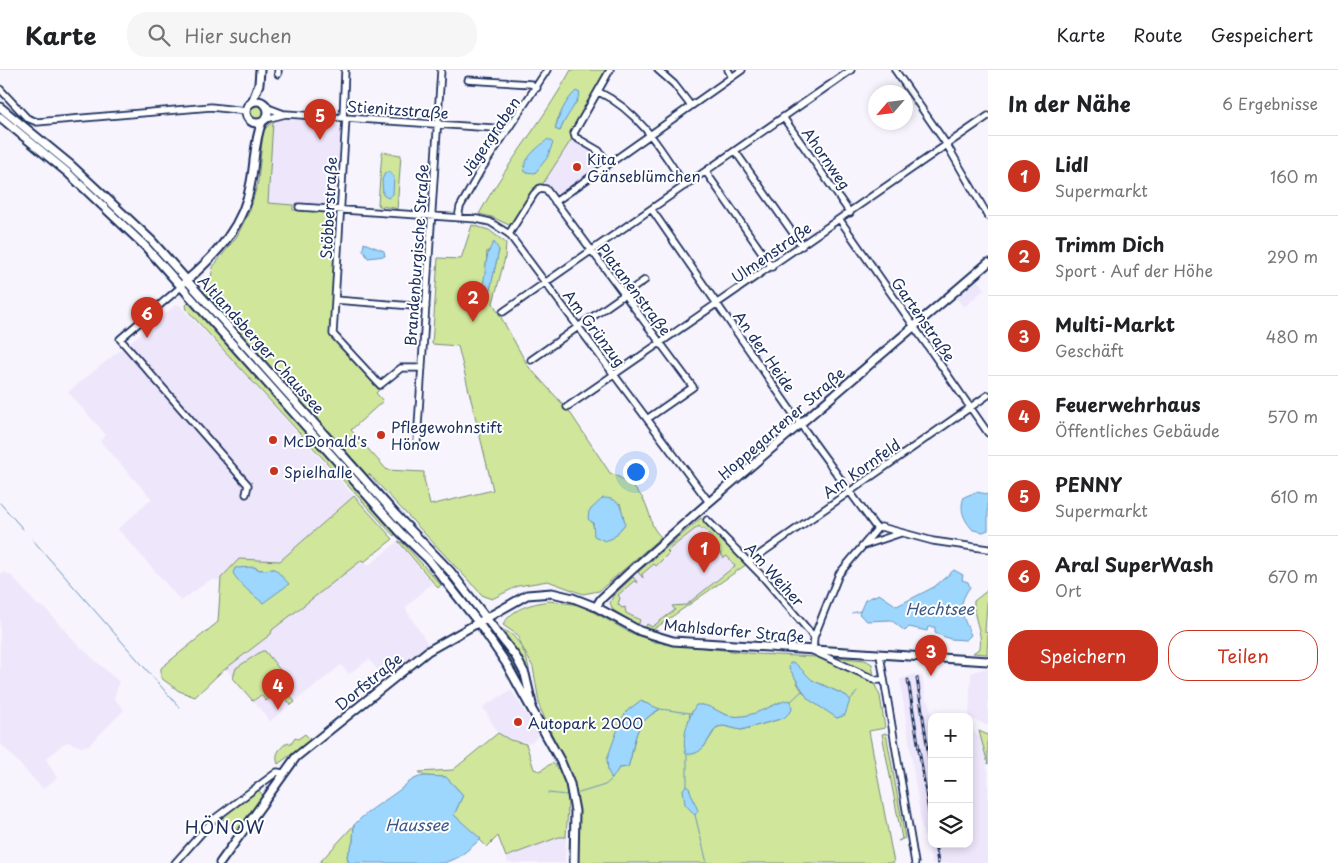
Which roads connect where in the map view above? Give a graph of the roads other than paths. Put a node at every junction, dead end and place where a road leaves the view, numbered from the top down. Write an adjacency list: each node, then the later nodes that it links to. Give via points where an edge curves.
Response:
1 (260, 70): 13 (main road)
2 (345, 70): 27 (street, Stöbberstraße)
3 (441, 70): 30 (street, Brandenburgische Straße)
4 (547, 70): 14 (street, Jägergraben)
5 (610, 70): 16 (street)
6 (658, 70): 19 (street)
7 (728, 70): 11 (street)
8 (742, 70): 11 (street)
9 (851, 70): 26 (street)
10 (895, 70): 33 (street)
11 (732, 77): 19 (street)
12 (468, 80): 14 (street, via 532,84)
13 (259, 84): 17 (main road); 18 (main road)
14 (537, 88): 31 (street, Jägergraben)
15 (0, 89): 22 (street, via 27,118 43,122 211,107)
16 (599, 92): 32 (street, via 633,114); 36 (street, via 574,135 599,151)
17 (252, 102): 18 (main road); 22 (main road)
18 (262, 102): 21 (main road)
19 (691, 106): 32 (street)
20 (0, 107): 54 (main road, Altlandsberger Chaussee, via 123,213)
21 (268, 108): 23 (street, Stienitzstraße); 28 (main road)
22 (246, 111): 29 (main road)
23 (286, 114): 27 (street, Stienitzstraße); 28 (street, Stienitzstraße)
24 (988, 116): 33 (street, Ulmenstraße)
25 (0, 117): 54 (main road, Altlandsberger Chaussee, via 118,218)
26 (783, 117): 35 (street); 43 (street, Ahornweg)
27 (344, 118): 30 (street, Stienitzstraße); 41 (street, Stöbberstraße)
28 (264, 120): 29 (main road); 34 (main road)
29 (252, 122): 34 (main road)
30 (437, 124): 31 (street, Stienitzstraße); 44 (street, Brandenburgische Straße)
31 (508, 129): 46 (street, Jägergraben, via 468,192)
32 (650, 134): 36 (street); 38 (street)
33 (947, 145): 43 (street, Ulmenstraße); 45 (street)
34 (254, 151): 54 (main road, via 249,193 239,221 214,257)
35 (735, 151): 37 (street); 49 (street)
36 (609, 164): 39 (street)
37 (706, 172): 38 (street); 52 (street)
38 (685, 186): 42 (street)
39 (556, 204): 48 (street, via 546,189 537,190); 50 (street, Platanenstraße)
40 (299, 207): 41 (street, Am Grünzug)
41 (341, 209): 44 (street, Am Grünzug); 57 (street, Stöbberstraße)
42 (652, 210): 50 (street); 58 (street, An der Heide)
43 (850, 213): 47 (street, Ulmenstraße)
44 (432, 215): 46 (street, Am Grünzug); 59 (street, Brandenburgische Straße)
45 (988, 216)
46 (458, 218): 48 (street, Am Grünzug, via 490,222)
47 (840, 220): 49 (street, Ulmenstraße); 62 (street, Gartenstraße)
48 (509, 234): 55 (street, Am Grünzug)
49 (802, 246): 52 (street, Ulmenstraße)
50 (591, 251): 55 (street); 56 (street, Platanenstraße)
51 (988, 263): 62 (main road, Hoppegartener Straße)
52 (772, 267): 58 (street, Ulmenstraße)
53 (645, 280): 56 (street)
54 (184, 283): 75 (street, via 120,339 248,485); 84 (main road, Altlandsberger Chaussee, via 450,571); 85 (main road, Altlandsberger Chaussee, via 401,533 428,559)
55 (546, 283): 60 (street); 61 (street, Am Grünzug)
56 (624, 295): 61 (street); 63 (street, Platanenstraße)
57 (335, 300): 59 (street); 65 (street, Stöbberstraße, via 333,334 377,383 383,384 401,368)
58 (718, 304): 63 (street, Ulmenstraße); 71 (street, An der Heide)
59 (426, 307): 65 (street, Brandenburgische Straße)
60 (503, 312)
61 (578, 327): 64 (street); 66 (street, Am Grünzug)
62 (914, 327): 69 (street, Gartenstraße); 71 (main road, Hoppegartener Straße)
63 (660, 343): 66 (street, Ulmenstraße); 70 (street, Platanenstraße, via 693,387)
64 (531, 360)
65 (422, 368): 73 (street, Brandenburgische Straße)
66 (614, 374): 68 (street, Ulmenstraße); 70 (street, Am Grünzug)
67 (988, 395): 69 (street, Am Kornfeld)
68 (567, 407)
69 (970, 407): 72 (street, Gartenstraße); 74 (street, Am Kornfeld)
70 (647, 419): 76 (street, Am Grünzug)
71 (801, 424): 74 (street, An der Heide); 76 (main road, Hoppegartener Straße)
72 (988, 433)
73 (417, 442)
74 (850, 491): 78 (street, An der Heide); 82 (street, Am Kornfeld)
75 (246, 494)
76 (709, 502): 83 (main road, Hoppegartener Straße, via 631,571)
77 (707, 520): 82 (street, Am Weiher)
78 (877, 529): 79 (street, via 881,527); 80 (street)
79 (900, 533): 80 (street); 81 (street)
80 (865, 545): 86 (street, via 836,579)
81 (988, 549)
82 (749, 562): 86 (street, Am Weiher)
83 (596, 607): 84 (main road, Mahlsdorfer Straße, via 552,593 537,594); 87 (main road, Mahlsdorfer Straße, via 640,631 666,640)
84 (487, 617): 85 (main road, Dorfstraße); 91 (main road, Altlandsberger Chaussee, via 525,674)
85 (478, 622): 91 (main road, Altlandsberger Chaussee); 92 (main road, Dorfstraße, via 428,651 302,752)
86 (814, 637): 87 (street)
87 (813, 650): 88 (main road, Mahlsdorfer Straße); 90 (street, Mahlsdorfer Straße, via 876,680)
88 (880, 656): 89 (main road, Mahlsdorfer Straße); 90 (street)
89 (988, 661)
90 (883, 680): 96 (street)
91 (533, 709): 95 (main road, via 570,784 576,818)
92 (283, 773): 93 (street, Dorfstraße, via 277,772 219,816); 94 (main road, Dorfstraße)
93 (175, 863)
94 (220, 863)
95 (574, 863)
96 (915, 863)

